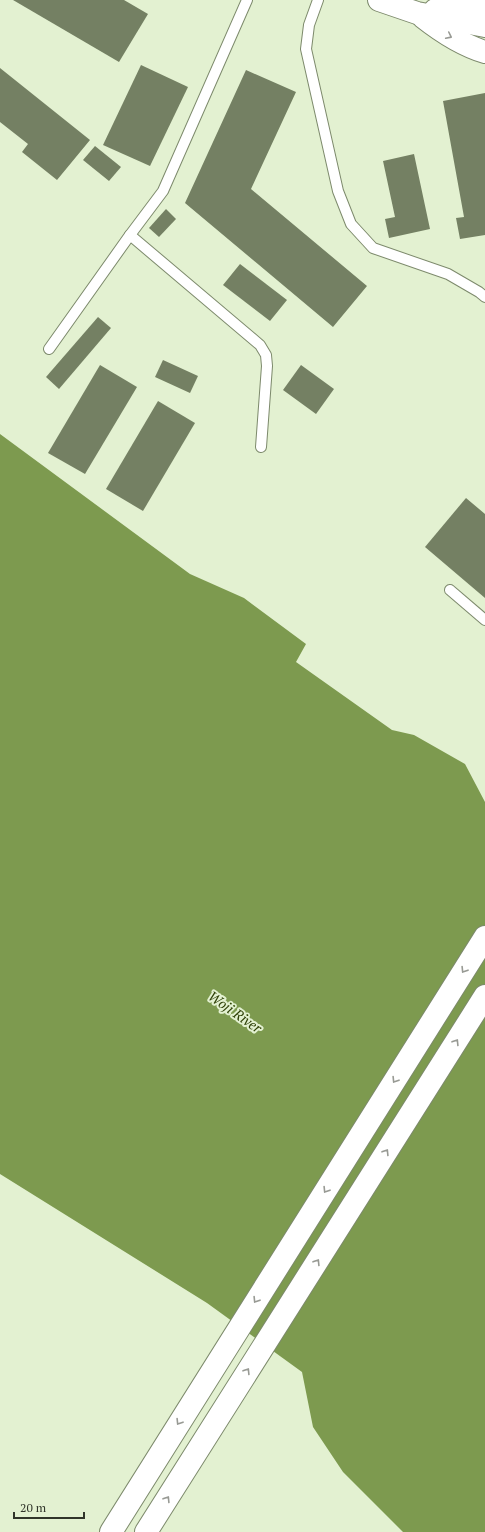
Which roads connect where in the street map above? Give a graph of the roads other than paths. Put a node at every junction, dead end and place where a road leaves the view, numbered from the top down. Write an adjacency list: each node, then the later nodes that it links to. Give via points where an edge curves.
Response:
1 (247, 0): 8 (lane, via 163,191)
2 (318, 0): 9 (lane, via 308,25 306,49 338,191 351,224 373,248 448,274)
3 (379, 0): 5 (main road)
4 (485, 5): 5 (main road)
5 (418, 13): 6 (main road); 7 (main road, one-way to 7, via 443,33)
6 (485, 26)
7 (485, 52)
8 (130, 235): 10 (lane); 11 (lane, via 260,345 266,355 267,366)
9 (485, 298)
10 (49, 349)
11 (261, 447)
12 (450, 590): 13 (lane)
13 (485, 620)
14 (485, 937): 16 (main road, one-way to 16)
15 (485, 996): 17 (main road, one-way to 15)
16 (111, 1532)
17 (146, 1532)

